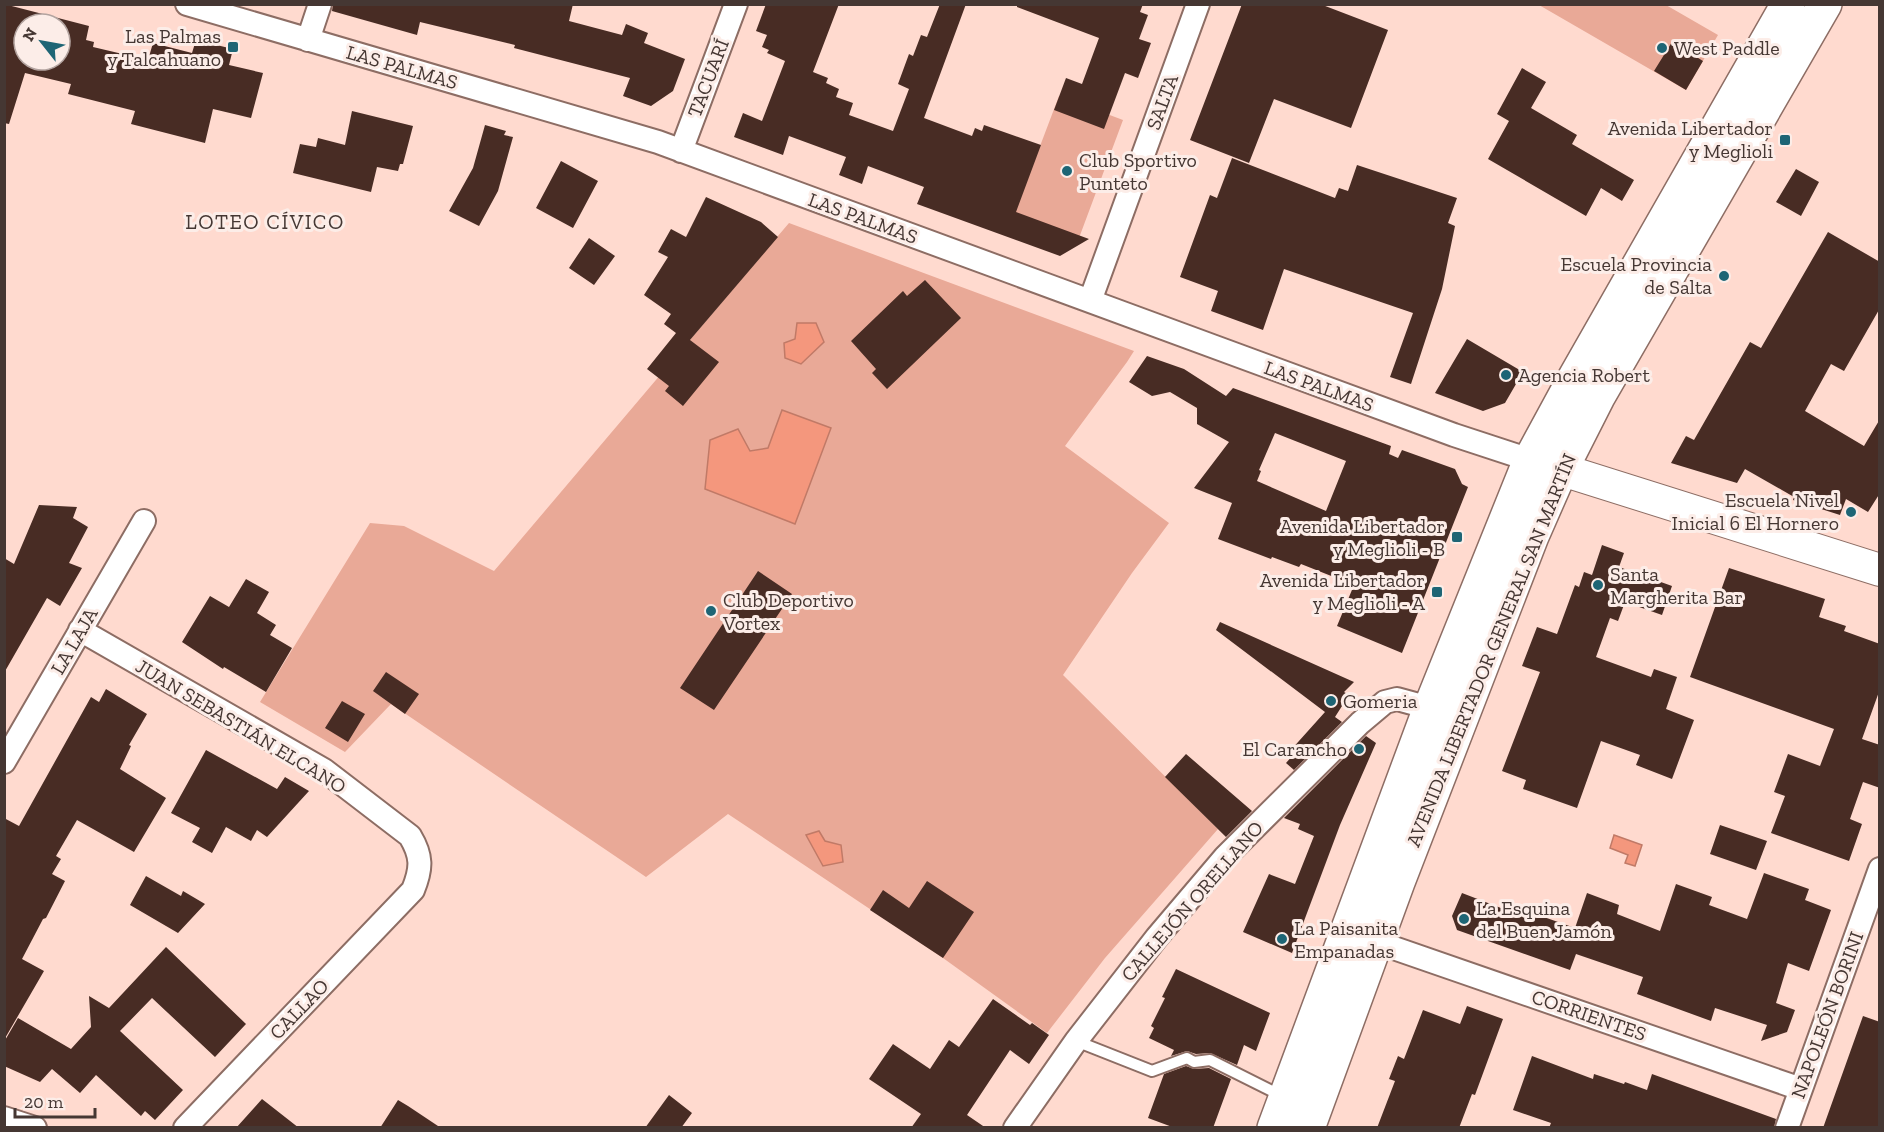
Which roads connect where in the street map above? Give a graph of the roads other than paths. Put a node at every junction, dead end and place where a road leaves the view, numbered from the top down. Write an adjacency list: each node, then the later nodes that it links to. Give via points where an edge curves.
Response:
1 (187, 4): 7 (street, LAS PALMAS)
2 (320, 4): 7 (street)
3 (736, 4): 8 (street, TACUARÍ)
4 (1198, 4): 9 (street, SALTA)
5 (1788, 4): 10 (main road, AVENIDA LIBERTADOR GENERAL SAN MARTÍN)
6 (1825, 4): 11 (main road, AVENIDA LIBERTADOR GENERAL SAN MARTÍN, via 1598,397)
7 (308, 40): 8 (street, LAS PALMAS)
8 (681, 151): 9 (street, LAS PALMAS)
9 (1090, 301): 10 (street, LAS PALMAS)
10 (1530, 460): 11 (main road); 15 (main road, AVENIDA LIBERTADOR GENERAL SAN MARTÍN)
11 (1561, 470): 13 (main road); 19 (main road, AVENIDA LIBERTADOR GENERAL SAN MARTÍN)
12 (144, 521): 14 (street, LA LAJA)
13 (1880, 570)
14 (80, 630): 16 (street, LA LAJA); 18 (street, JUAN SEBASTIÁN ELCANO, via 324,770 410,836 420,861)
15 (1430, 708): 19 (main road, AVENIDA LIBERTADOR GENERAL SAN MARTÍN); 20 (street, CALLEJÓN ORELLANO, via 1397,699 1385,702 1360,723 1225,857)
16 (4, 762)
17 (1880, 869): 21 (street, NAPOLEÓN BORINI)
18 (413, 890): 25 (street, CALLAO)
19 (1361, 937): 21 (street, CORRIENTES); 22 (main road, AVENIDA LIBERTADOR GENERAL SAN MARTÍN); 28 (main road, AVENIDA LIBERTADOR GENERAL SAN MARTÍN)
20 (1076, 1041): 22 (lane, via 1152,1071 1187,1058 1194,1062 1210,1060); 26 (street, CALLEJÓN ORELLANO)
21 (1801, 1089): 29 (street, NAPOLEÓN BORINI)
22 (1285, 1097): 27 (main road, AVENIDA LIBERTADOR GENERAL SAN MARTÍN)
23 (4, 1118): 24 (street)
24 (35, 1128)
25 (185, 1128)
26 (1015, 1128)
27 (1274, 1128)
28 (1308, 1128)
29 (1787, 1128)

